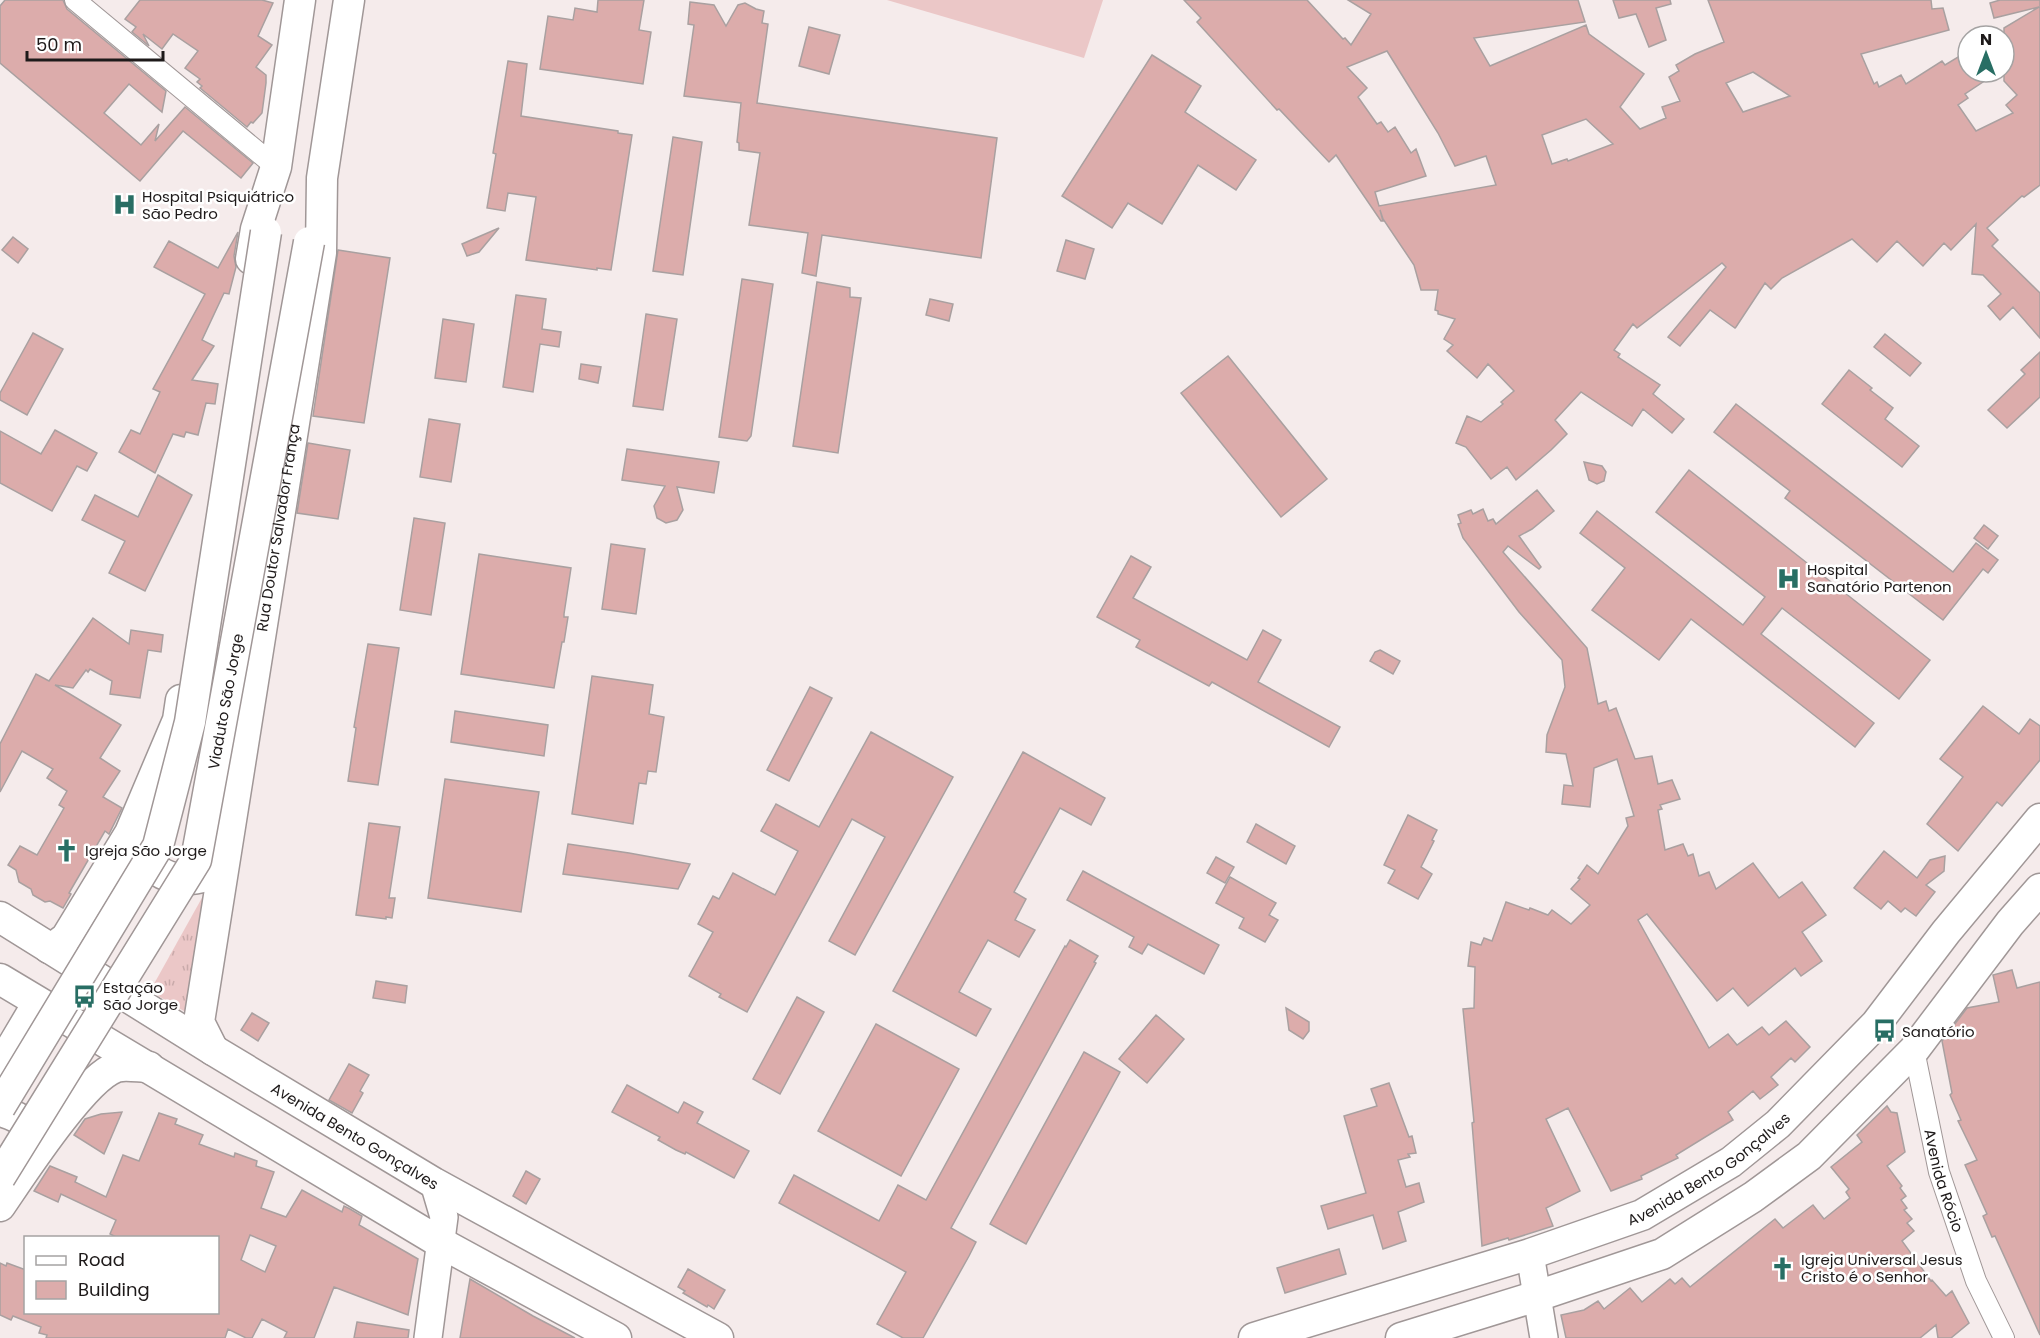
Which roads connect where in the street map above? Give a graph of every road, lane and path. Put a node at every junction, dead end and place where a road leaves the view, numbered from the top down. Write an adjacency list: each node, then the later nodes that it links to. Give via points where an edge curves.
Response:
1 (75, 0): 4 (street)
2 (300, 0): 4 (main road)
3 (349, 0): 5 (main road, Rua Doutor Salvador França)
4 (276, 167): 7 (main road, via 256,229 178,720); 18 (main road, Viaduto São Jorge, bridge, via 190,722 158,846)
5 (322, 178): 8 (main road, Rua Doutor Salvador França, via 321,253); 20 (main road, Viaduto São Jorge, bridge, via 195,860)
6 (2040, 819): 24 (main road, Avenida Bento Gonçalves, via 1876,1024 1778,1124 1731,1162 1642,1215)
7 (130, 833): 8 (main road, via 149,866 178,880); 11 (main road, via 66,938)
8 (224, 872): 14 (main road, Rua Doutor Salvador França, via 199,1022)
9 (2040, 889): 15 (main road)
10 (0, 917): 11 (main road, Avenida Bento Gonçalves)
11 (49, 948): 14 (main road, Avenida Bento Gonçalves)
12 (0, 979): 13 (main road)
13 (38, 1003): 16 (main road); 17 (main road)
14 (213, 1050): 21 (main road, Avenida Bento Gonçalves)
15 (1914, 1050): 25 (main road, via 1809,1156 1753,1197 1662,1254); 32 (street, Avenida Rócio, via 1940,1172 1976,1281)
16 (149, 1067): 19 (main road, via 117,1067 92,1082); 23 (main road)
17 (0, 1068)
18 (0, 1109): 19 (main road, via 21,1118)
19 (38, 1150): 22 (main road)
20 (0, 1177)
21 (434, 1183): 23 (street, via 444,1217); 28 (main road, Avenida Bento Gonçalves)
22 (0, 1206)
23 (441, 1243): 26 (street); 27 (main road)
24 (1530, 1254): 25 (street); 29 (main road, Avenida Bento Gonçalves)
25 (1537, 1296): 30 (main road); 31 (street)
26 (428, 1338)
27 (616, 1338)
28 (718, 1338)
29 (1254, 1338)
30 (1401, 1338)
31 (1544, 1338)
32 (2004, 1338)

